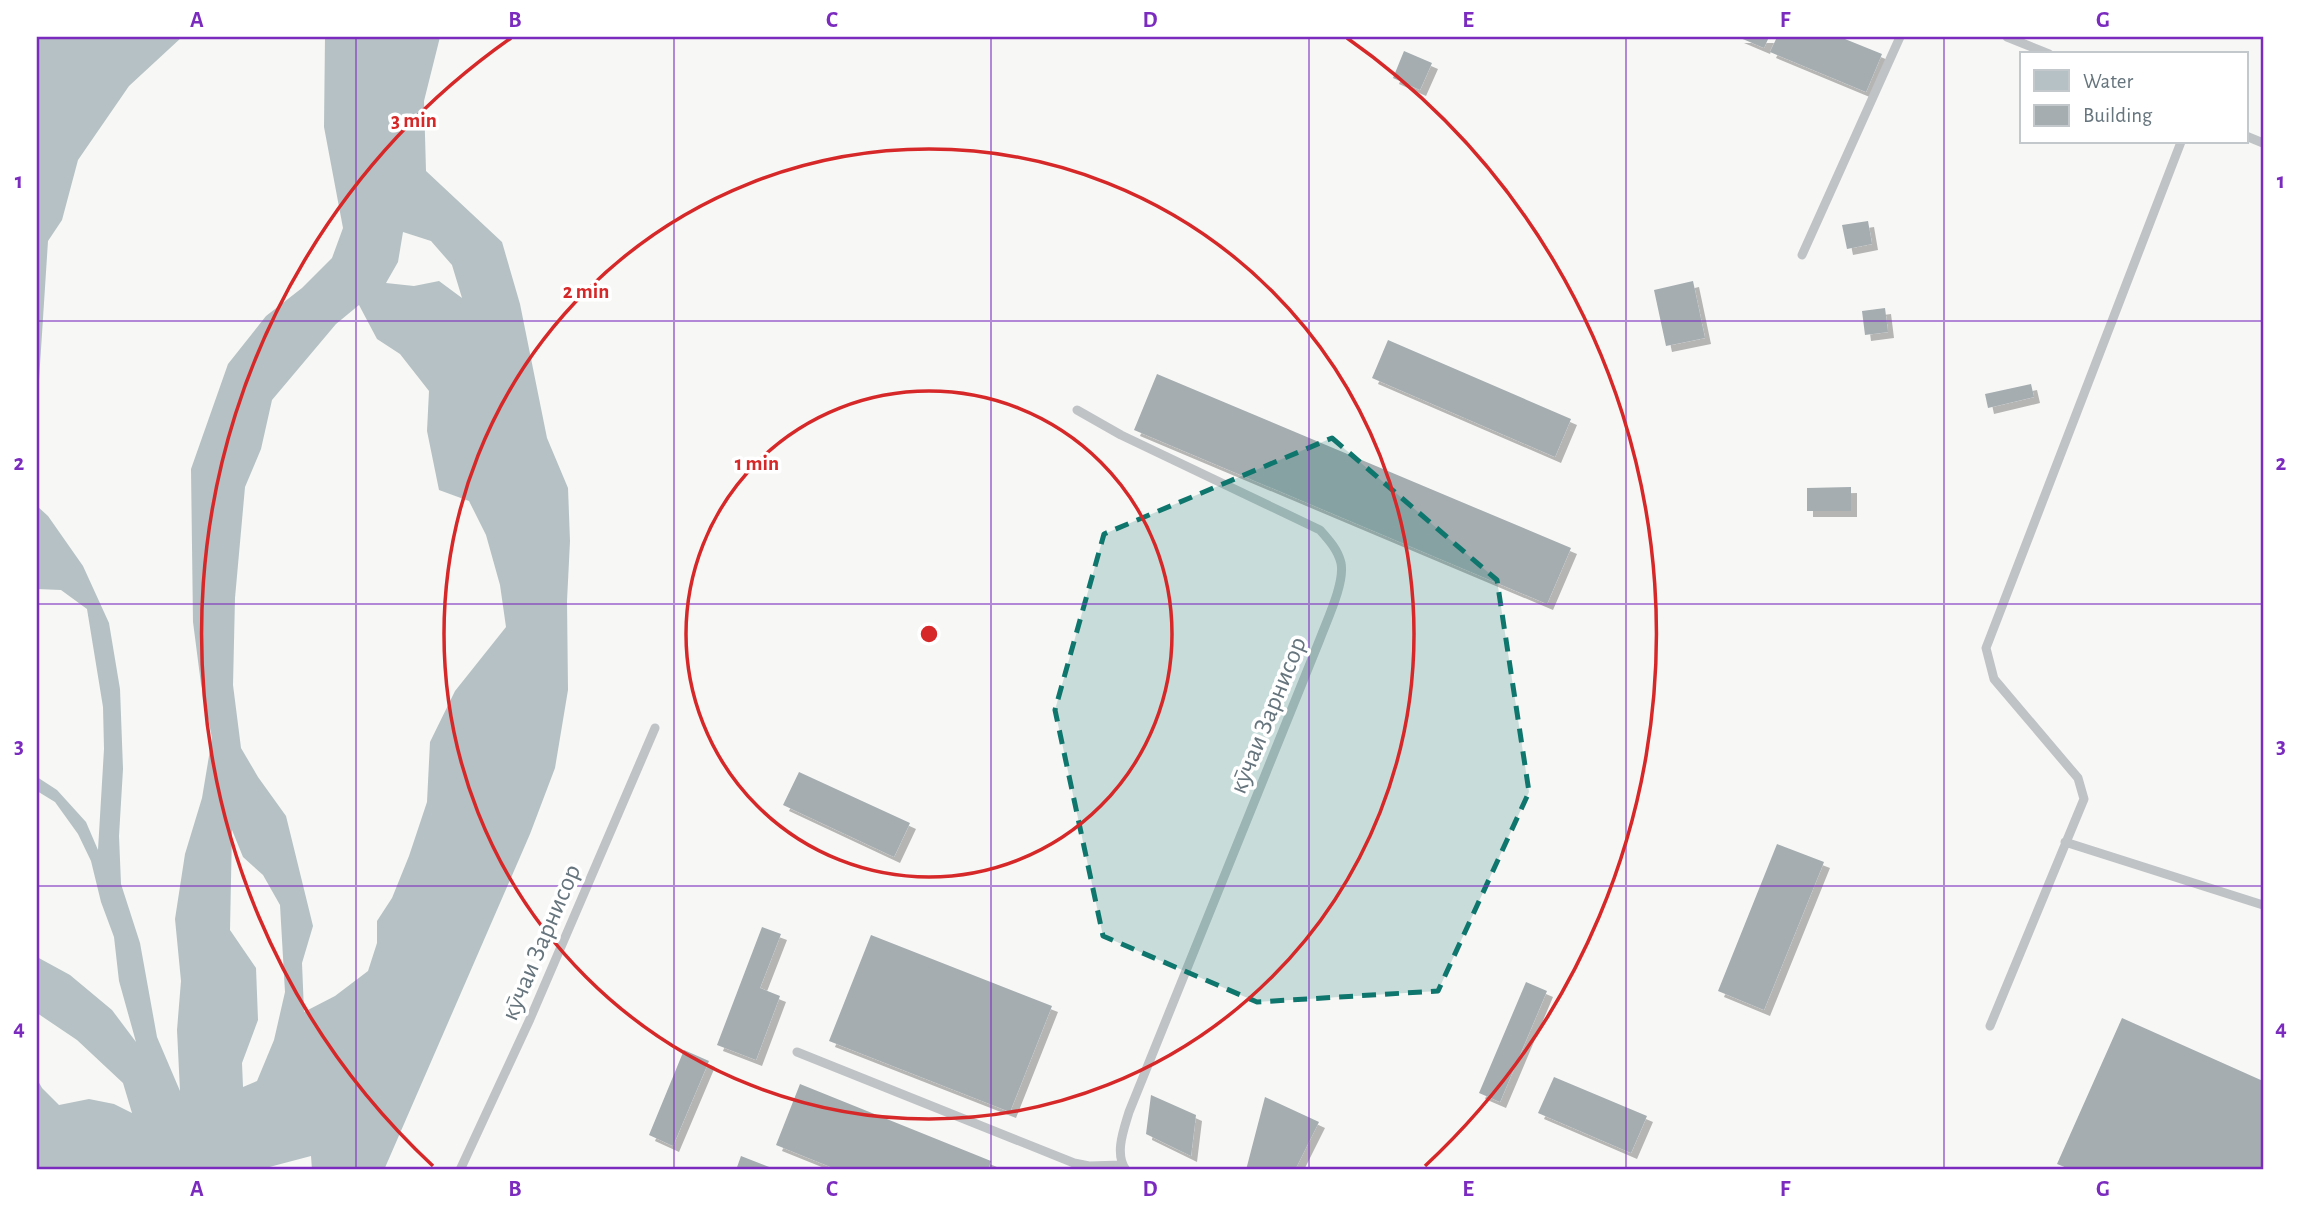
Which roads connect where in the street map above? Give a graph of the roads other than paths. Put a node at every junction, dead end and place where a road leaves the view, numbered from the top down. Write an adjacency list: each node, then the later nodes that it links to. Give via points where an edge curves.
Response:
1 (1900, 37): 5 (lane)
2 (2007, 37): 3 (lane)
3 (2044, 52)
4 (2179, 144): 8 (lane, via 1986,648 1994,679 2078,778 2084,799)
5 (1802, 255)
6 (1077, 411): 13 (lane, кӯчаи Зарнисор, via 1320,530 1333,544 1342,565 1320,639 1129,1112 1121,1142)
7 (655, 728): 14 (lane, кӯчаи Зарнисор)
8 (2065, 842): 9 (lane); 10 (lane)
9 (2263, 905)
10 (1990, 1026)
11 (797, 1052): 12 (lane)
12 (1072, 1167): 13 (lane)
13 (1124, 1168)
14 (460, 1170)

